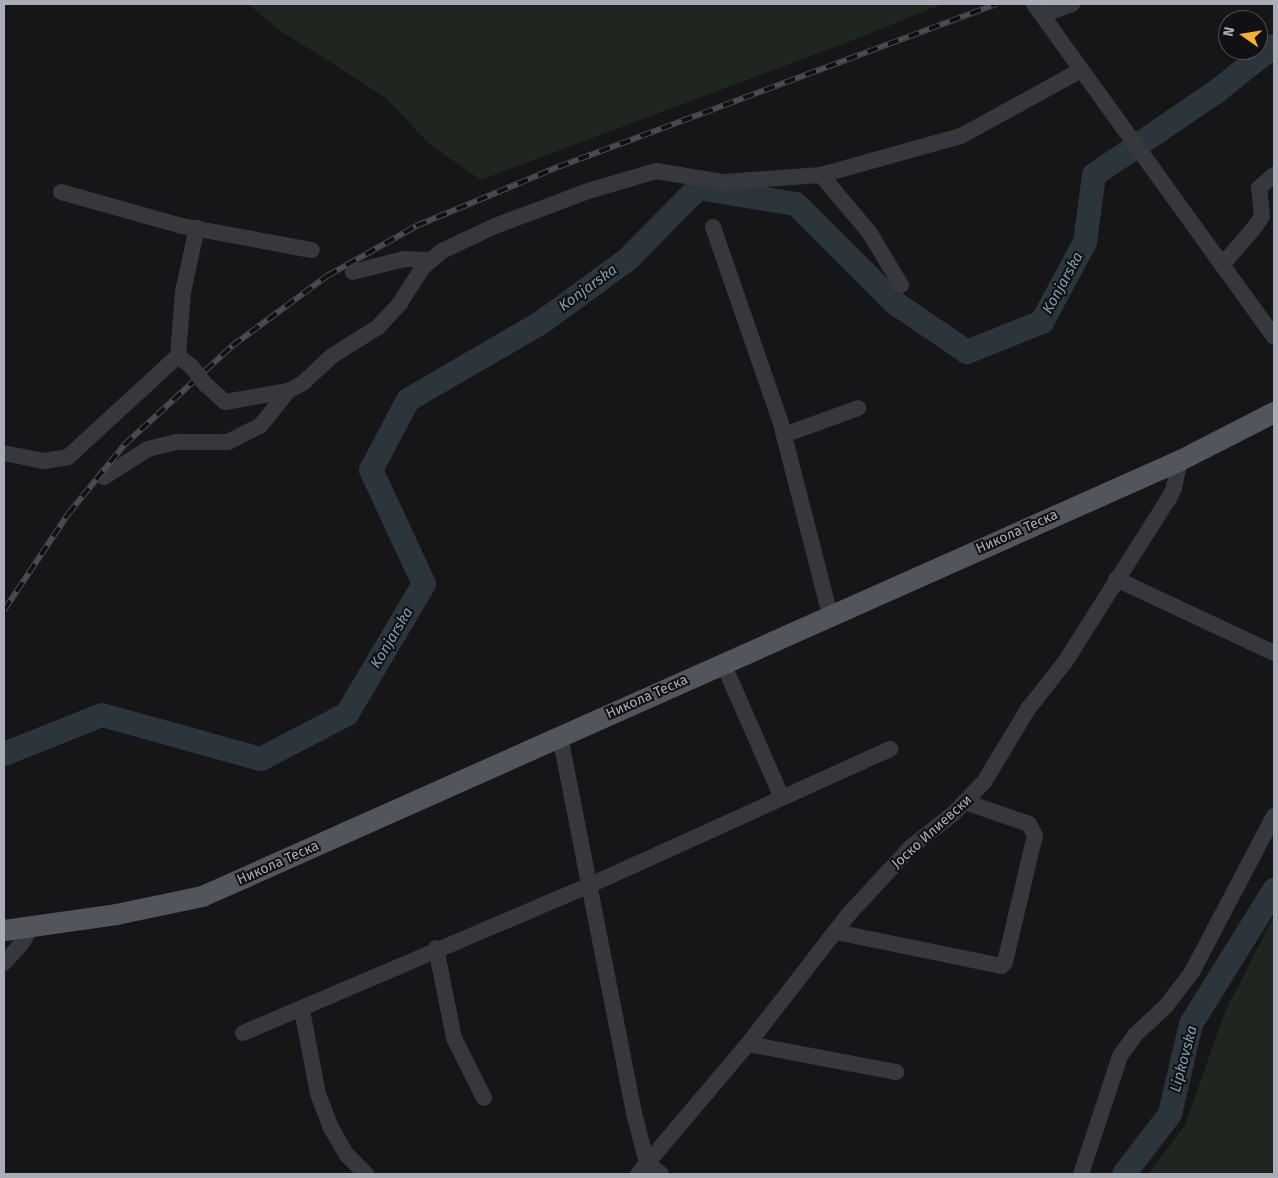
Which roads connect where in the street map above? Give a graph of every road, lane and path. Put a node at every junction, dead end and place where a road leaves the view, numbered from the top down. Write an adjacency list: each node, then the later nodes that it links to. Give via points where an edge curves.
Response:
1 (1072, 4): 2 (street)
2 (1038, 10): 3 (street)
3 (1081, 70): 4 (street, via 961,136); 11 (street)
4 (821, 175): 10 (street, via 724,182 656,171 588,191 495,226); 13 (street, via 869,232)
5 (1274, 175): 11 (street, via 1259,188 1262,216)
6 (61, 192): 7 (street, via 139,215)
7 (197, 227): 9 (street); 15 (street, via 183,292)
8 (713, 227): 19 (street, via 761,357)
9 (312, 250)
10 (429, 260): 12 (street, via 404,258); 16 (street, via 378,327 332,356 303,383)
11 (1222, 265): 14 (street)
12 (353, 272)
13 (900, 285)
14 (1274, 337)
15 (178, 356): 16 (street, bridge, via 225,402); 20 (street, via 68,457 44,461)
16 (288, 390): 22 (street, via 260,426 228,442 177,442 148,449)
17 (858, 408): 19 (street)
18 (1274, 412): 21 (main road, Никола Теска)
19 (784, 435): 24 (street)
20 (4, 453)
21 (1180, 460): 23 (street, Јоско Илиевски, via 1174,488); 24 (main road, Никола Теска)
22 (104, 476)
23 (1116, 579): 25 (street); 30 (street, Јоско Илиевски, via 1094,618 1028,709 984,782)
24 (830, 615): 26 (main road, Никола Теска)
25 (1274, 653)
26 (723, 663): 27 (main road, Никола Теска); 29 (street)
27 (560, 736): 32 (street); 33 (main road, Никола Теска, via 202,896 116,914)
28 (890, 749): 29 (street)
29 (781, 796): 32 (street)
30 (965, 802): 35 (street, Јоско Илиевски, via 900,859); 35 (street, via 1029,824 1035,835 1002,966)
31 (1274, 816): 46 (street, via 1192,972 1120,1056)
32 (588, 886): 36 (street); 43 (street)
33 (33, 925): 34 (main road, Никола Теска); 37 (street)
34 (4, 930)
35 (836, 932): 40 (street, Јоско Илиевски)
36 (436, 948): 38 (street); 42 (street, via 454,1038)
37 (4, 962)
38 (302, 1010): 39 (street); 44 (street, via 318,1094 330,1126 347,1155)
39 (243, 1033)
40 (748, 1044): 41 (street); 43 (street, Јоско Илиевски)
41 (896, 1072)
42 (484, 1098)
43 (642, 1169): 45 (street)
44 (366, 1174)
45 (661, 1174)
46 (1081, 1174)

